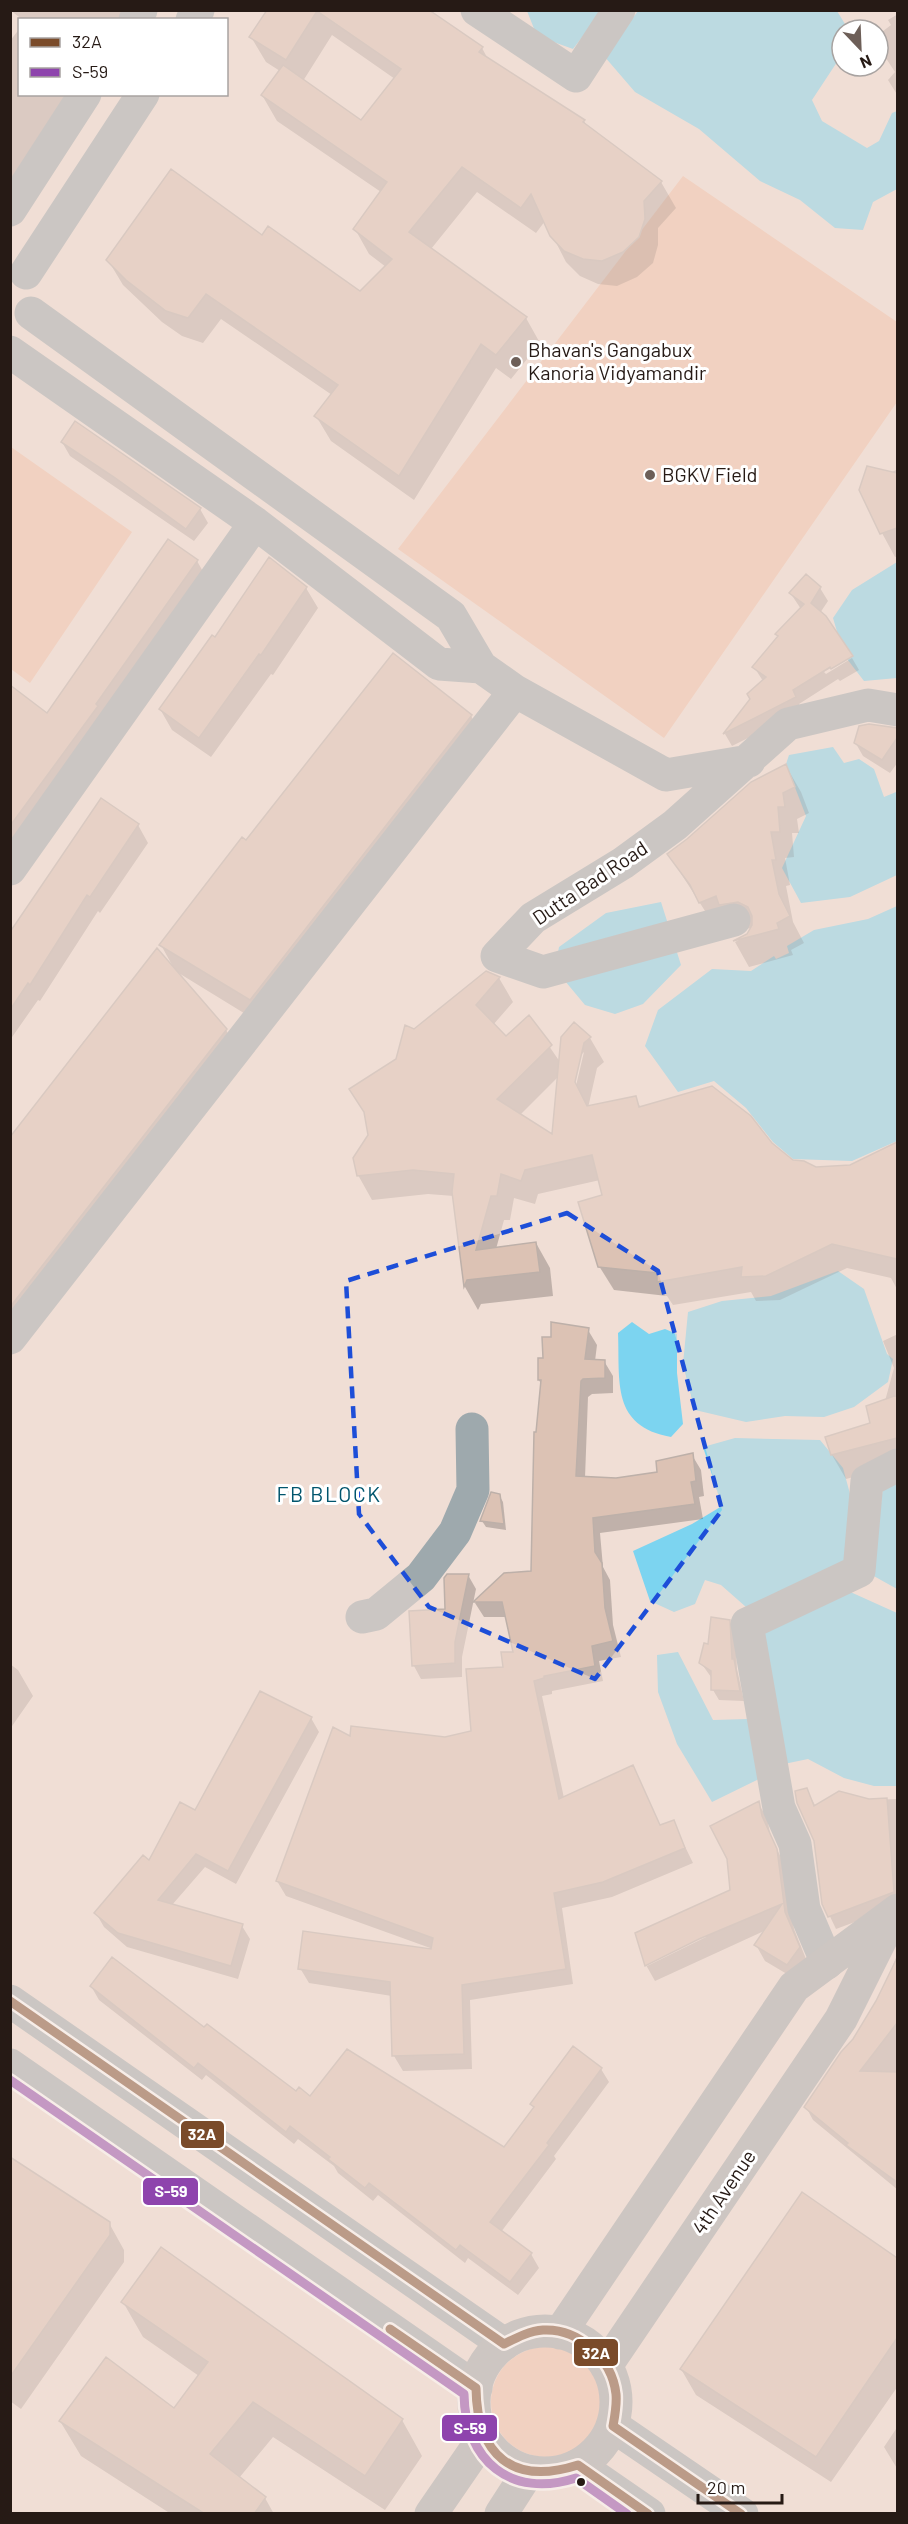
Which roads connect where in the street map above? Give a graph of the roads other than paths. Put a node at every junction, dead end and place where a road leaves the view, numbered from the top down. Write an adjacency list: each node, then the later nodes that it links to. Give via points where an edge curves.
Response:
1 (477, 10): 2 (street, via 576,76)
2 (619, 10)
3 (84, 96): 5 (street)
4 (142, 96): 6 (street)
5 (10, 210)
6 (18, 265): 7 (street, via 33,297)
7 (31, 314): 8 (street); 11 (street, via 451,616)
8 (10, 342)
9 (10, 352): 10 (street)
10 (255, 523): 11 (street, via 439,664); 15 (street)
11 (481, 667): 12 (street)
12 (515, 690): 14 (street, via 666,775); 17 (street)
13 (897, 710): 14 (street, Dutta Bad Road, via 868,705 788,724)
14 (749, 760): 16 (street, Dutta Bad Road, via 675,825 623,863 533,918 497,956 543,972)
15 (10, 869)
16 (734, 920)
17 (10, 1338)
18 (472, 1429): 20 (street, via 473,1490 456,1532 421,1577 376,1614)
19 (897, 1465): 22 (street, via 867,1481 859,1571 747,1624 779,1808 795,1844 804,1909)
20 (362, 1617)
21 (895, 1913): 22 (main road); 27 (main road, 4th Avenue, via 841,2019)
22 (827, 1963): 25 (main road, via 794,1987)
23 (10, 2001): 26 (street)
24 (10, 2065): 28 (street)
25 (560, 2332): 26 (main road, via 524,2334); 27 (main road, via 598,2352)
26 (504, 2344): 28 (main road, via 487,2360)
27 (606, 2366): 29 (main road, via 612,2373 618,2398)
28 (476, 2388): 30 (main road, via 474,2407)
29 (613, 2426): 31 (main road, via 603,2445); 36 (street)
30 (484, 2438): 32 (main road, via 495,2454 517,2470); 33 (main road)
31 (578, 2465): 32 (main road, via 565,2471); 35 (street)
32 (528, 2472): 34 (main road)
33 (431, 2514)
34 (501, 2514)
35 (649, 2514)
36 (742, 2514)

